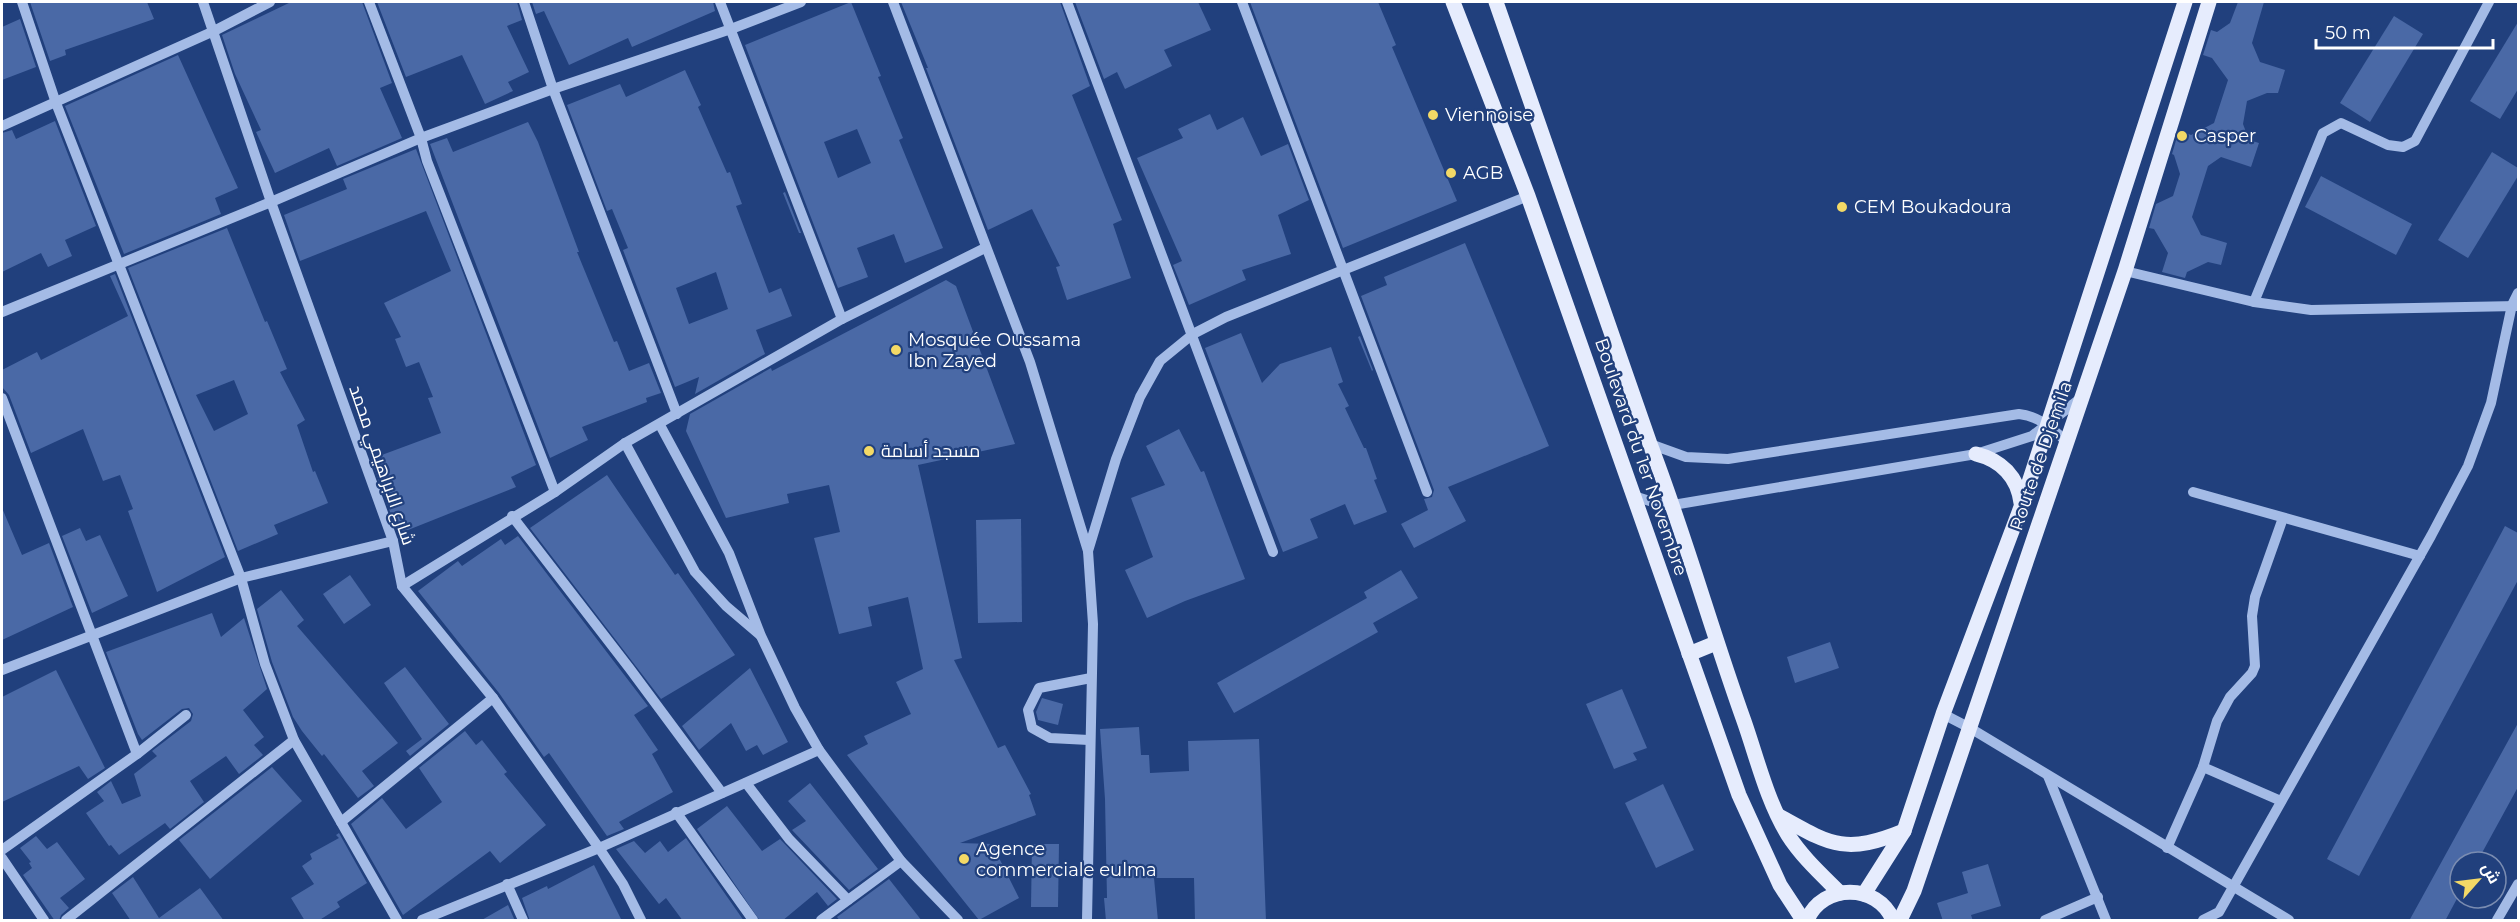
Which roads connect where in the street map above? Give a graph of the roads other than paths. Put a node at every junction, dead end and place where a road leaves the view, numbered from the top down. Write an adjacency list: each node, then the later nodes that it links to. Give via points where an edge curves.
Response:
1 (22, 2): 19 (street)
2 (203, 2): 17 (street, شارع الابراهيمي محمد)
3 (270, 2): 17 (street)
4 (369, 2): 21 (street)
5 (525, 2): 18 (street)
6 (720, 2): 16 (street)
7 (801, 2): 16 (street)
8 (892, 2): 24 (street)
9 (1067, 2): 33 (street)
10 (1242, 2): 26 (street)
11 (1453, 2): 22 (main road, Boulevard du 1er Novembre)
12 (1496, 2): 41 (main road, Boulevard du 1er Novembre)
13 (2185, 2): 37 (main road, Route de Djemila)
14 (2208, 2): 27 (main road, Route de Djemila)
15 (2489, 2): 29 (street, via 2415,141 2403,147 2388,145 2341,123 2323,133)
16 (731, 29): 18 (street); 32 (street)
17 (213, 31): 19 (street); 23 (street, شارع الابراهيمي محمد)
18 (553, 89): 21 (street); 36 (street)
19 (56, 103): 20 (street); 25 (street)
20 (2, 126)
21 (421, 138): 23 (street); 43 (street)
22 (1528, 196): 26 (street); 46 (main road, Boulevard du 1er Novembre)
23 (271, 202): 25 (street); 51 (street, شارع الابراهيمي محمد)
24 (985, 248): 32 (street); 52 (street, via 1030,362)
25 (121, 264): 31 (street); 55 (street)
26 (1344, 271): 33 (street); 44 (street)
27 (2125, 271): 29 (street); 35 (main road, Route de Djemila)
28 (2518, 293): 30 (street)
29 (2254, 302): 30 (street, via 2311,310)
30 (2515, 305): 54 (street, via 2491,403 2468,466)
31 (2, 312)
32 (842, 320): 36 (street)
33 (1193, 334): 52 (street, via 1160,361 1140,397); 53 (street)
34 (2, 398): 57 (street)
35 (2081, 398): 37 (street); 39 (main road, Route de Djemila)
36 (677, 414): 38 (street)
37 (2047, 424): 39 (street); 41 (street, via 2019,414 1728,459 1686,457); 42 (street, via 2025,440); 48 (main road, Route de Djemila)
38 (660, 425): 40 (street); 58 (street, via 729,553)
39 (2066, 441): 66 (main road, Route de Djemila)
40 (625, 443): 43 (street); 58 (street, via 695,572)
41 (1650, 444): 47 (main road, Boulevard du 1er Novembre)
42 (1976, 454): 47 (street); 48 (main road, via 1999,463 2008,472 2020,494)
43 (555, 492): 49 (street)
44 (1427, 492)
45 (2193, 492): 50 (street)
46 (1634, 496): 47 (street); 60 (main road, Boulevard du 1er Novembre)
47 (1673, 505): 59 (main road, Boulevard du 1er Novembre)
48 (2021, 507): 64 (main road, Route de Djemila)
49 (512, 516): 56 (street); 74 (street)
50 (2283, 518): 54 (street); 71 (street, via 2255,597 2255,666 2226,703)
51 (393, 541): 55 (street); 56 (street, شارع الابراهيمي محمد)
52 (1088, 551): 62 (street, via 1093,624)
53 (1273, 552)
54 (2420, 556): 75 (street)
55 (242, 578): 57 (street); 67 (street, via 265,664)
56 (402, 586): 63 (street, شارع الابراهيمي محمد)
57 (92, 636): 61 (street); 70 (street)
58 (761, 636): 69 (street)
59 (1716, 643): 60 (main road); 77 (main road, Boulevard du 1er Novembre)
60 (1689, 654): 102 (main road, Boulevard du 1er Novembre, via 1739,795 1780,885)
61 (2, 670)
62 (1091, 678): 68 (street); 68 (street, via 1039,688 1028,710 1032,728 1050,738)
63 (493, 698): 78 (street); 80 (street, شارع الابراهيمي محمد)
64 (1943, 714): 66 (street); 79 (main road, Route de Djemila)
65 (186, 715): 70 (street)
66 (1970, 728): 72 (street); 104 (main road, Route de Djemila)
67 (294, 740): 78 (street); 93 (street)
68 (1089, 740): 101 (street)
69 (819, 750): 73 (street); 84 (street)
70 (136, 754): 82 (street)
71 (2203, 767): 75 (street); 81 (street)
72 (2048, 776): 81 (street); 90 (street)
73 (746, 783): 74 (street); 91 (street, via 789,839)
74 (722, 793): 76 (street)
75 (2281, 801): 87 (street)
76 (676, 812): 80 (street); 98 (street)
77 (1779, 816): 79 (main road, via 1835,844 1875,843); 88 (main road, Boulevard du 1er Novembre, via 1803,855)
78 (341, 822): 94 (street)
79 (1904, 831): 89 (main road, Route de Djemila)
80 (599, 848): 85 (street); 97 (street, شارع الابراهيمي محمد, via 623,884)
81 (2167, 848): 87 (street)
82 (2, 850)
83 (2, 858): 92 (street)
84 (901, 861): 91 (street); 100 (street)
85 (507, 884): 95 (street); 96 (street)
86 (2518, 884): 109 (street)
87 (2233, 886): 107 (street, via 2219,912); 108 (street)
88 (1840, 893): 89 (main road); 102 (main road, via 1818,904)
89 (1864, 894): 103 (main road, via 1885,907)
90 (2098, 897): 105 (street); 106 (street)
91 (848, 900): 99 (street)
92 (44, 921)
93 (66, 921)
94 (397, 921)
95 (422, 921)
96 (523, 921)
97 (640, 921)
98 (753, 921)
99 (821, 921)
100 (958, 921)
101 (1087, 921)
102 (1805, 921)
103 (1893, 921)
104 (1900, 921)
105 (2045, 921)
106 (2106, 921)
107 (2203, 921)
108 (2289, 921)
109 (2497, 921)

